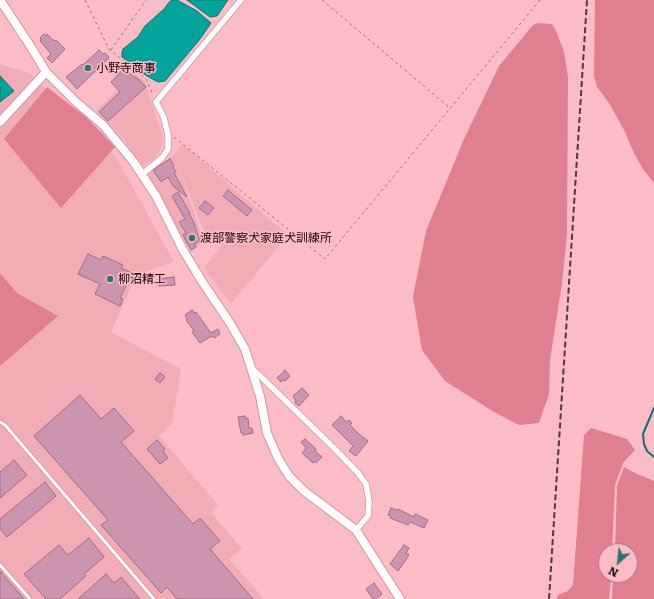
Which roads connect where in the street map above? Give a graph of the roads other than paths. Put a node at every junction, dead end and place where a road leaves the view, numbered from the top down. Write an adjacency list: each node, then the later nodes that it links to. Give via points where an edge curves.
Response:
1 (0, 0): 3 (street)
2 (241, 0): 5 (street, via 156,102 164,118 168,149 162,158)
3 (46, 72): 4 (street); 5 (street, via 103,125 133,161)
4 (0, 122)
5 (141, 175): 6 (street, via 156,196 183,250 245,349)
6 (252, 368): 8 (street, via 267,433 289,476 304,491); 8 (street, via 337,451 366,484 368,516)
7 (0, 422): 11 (lane)
8 (356, 530): 12 (street)
9 (0, 565): 10 (lane)
10 (30, 599)
11 (154, 599)
12 (400, 599)

